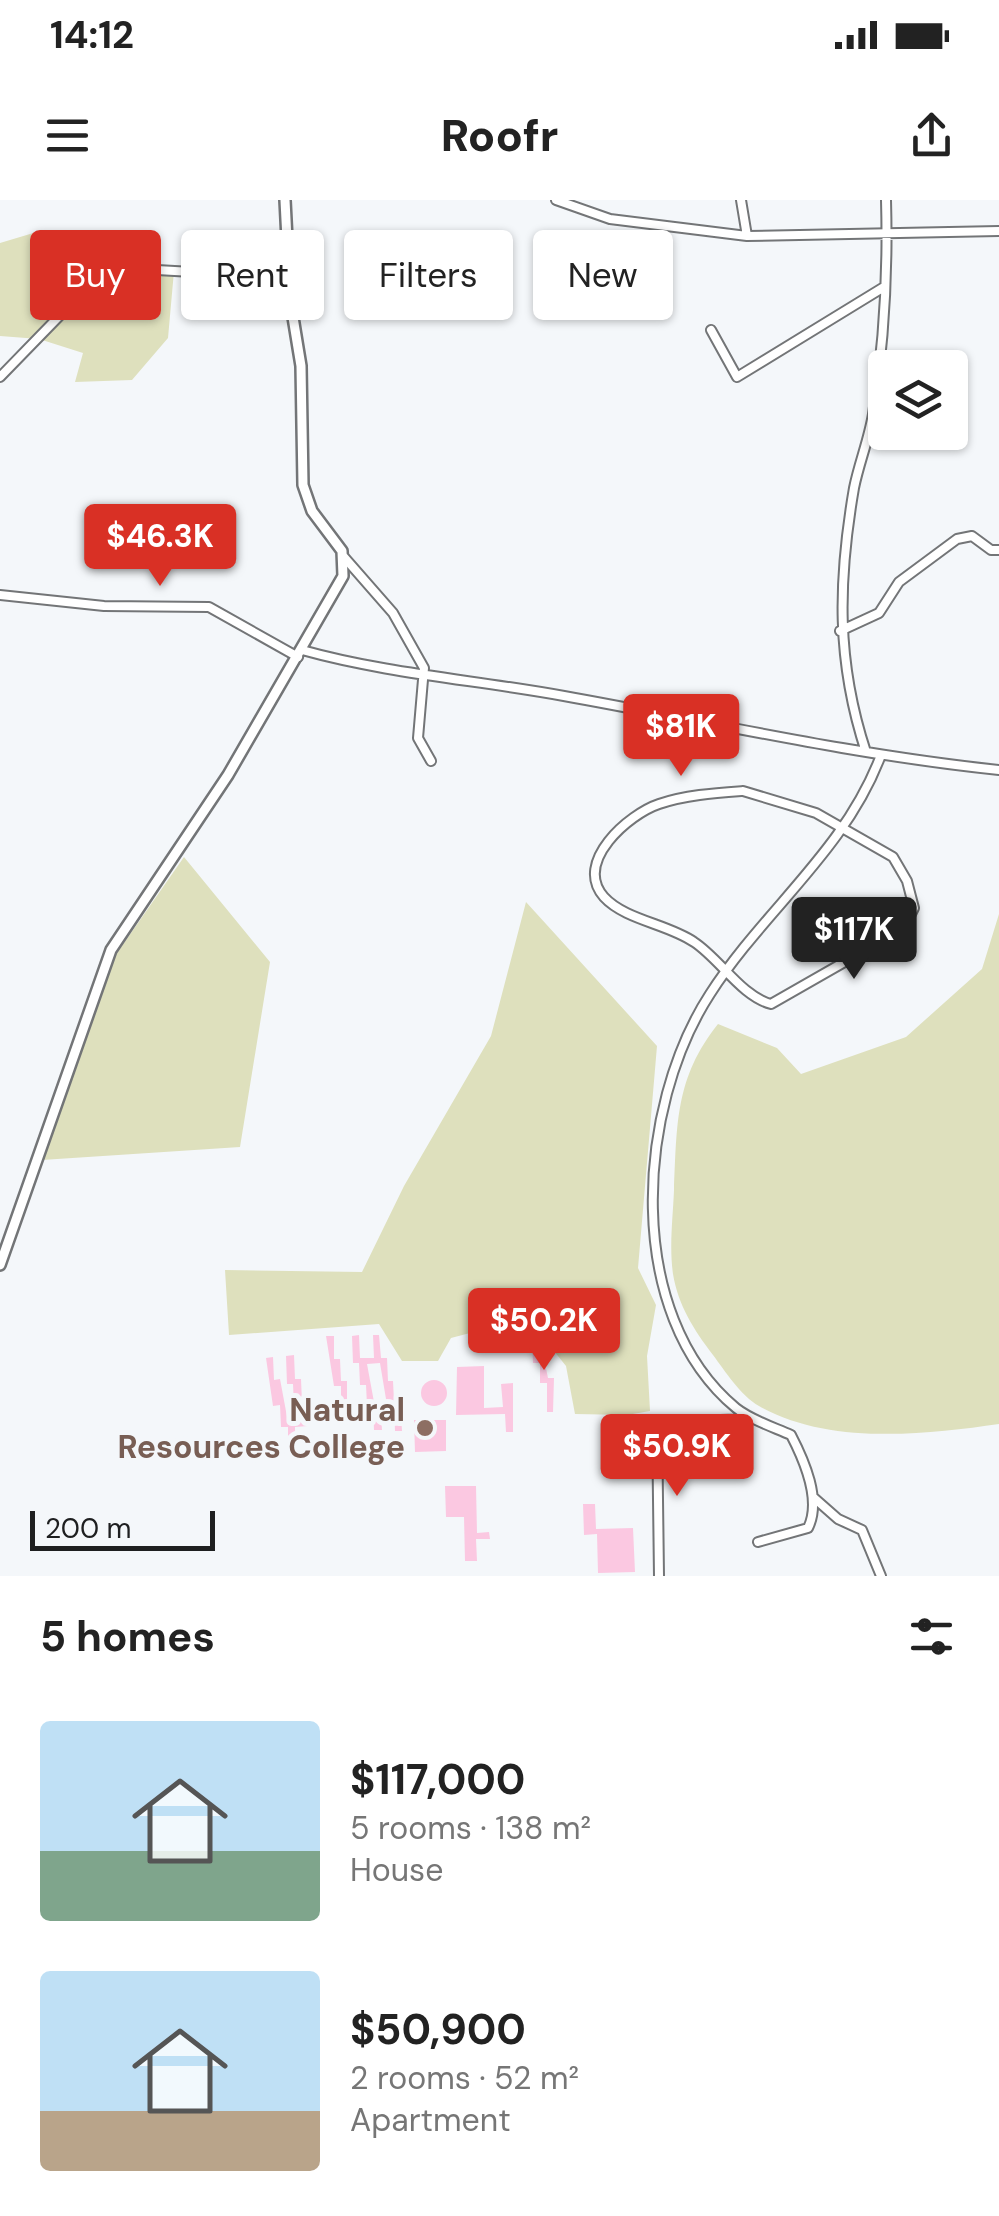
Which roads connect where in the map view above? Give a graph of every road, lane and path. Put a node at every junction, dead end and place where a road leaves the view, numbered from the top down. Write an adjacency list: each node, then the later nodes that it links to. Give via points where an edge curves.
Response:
1 (285, 200): 5 (street)
2 (556, 200): 8 (street, via 610,219)
3 (740, 200): 8 (street)
4 (886, 200): 7 (street)
5 (287, 230)
6 (999, 231): 7 (street)
7 (887, 232): 8 (street); 10 (street)
8 (747, 236)
9 (181, 270): 13 (street, via 147,274 72,303)
10 (884, 287): 12 (street, via 737,377); 17 (street, via 873,415 854,487)
11 (295, 320): 15 (street, via 303,485 312,511)
12 (710, 330)
13 (0, 377)
14 (999, 550): 17 (street, via 972,536 956,538 899,582 879,613)
15 (344, 557): 18 (street, via 343,576); 19 (street, via 393,613)
16 (0, 595): 18 (street, via 104,606 209,607)
17 (840, 630): 20 (street)
18 (300, 654): 19 (street); 26 (street, via 111,950)
19 (424, 675): 20 (street); 22 (street, via 418,738)
20 (866, 752): 21 (street)
21 (881, 755): 23 (street); 24 (street)
22 (430, 761)
23 (999, 770)
24 (844, 828): 25 (street); 25 (street, via 898,862 914,908 909,924 771,1004); 25 (street, via 743,791 655,805 614,836 597,862 602,894 680,932)
25 (727, 970): 27 (street, via 676,1062 661,1132 653,1236 665,1299 688,1350 737,1409)
26 (0, 1266)
27 (757, 1419): 28 (street, via 790,1435); 30 (street, via 657,1422)
28 (811, 1494): 29 (street, via 808,1528); 31 (street, via 862,1530)
29 (758, 1542)
30 (659, 1576)
31 (881, 1576)

